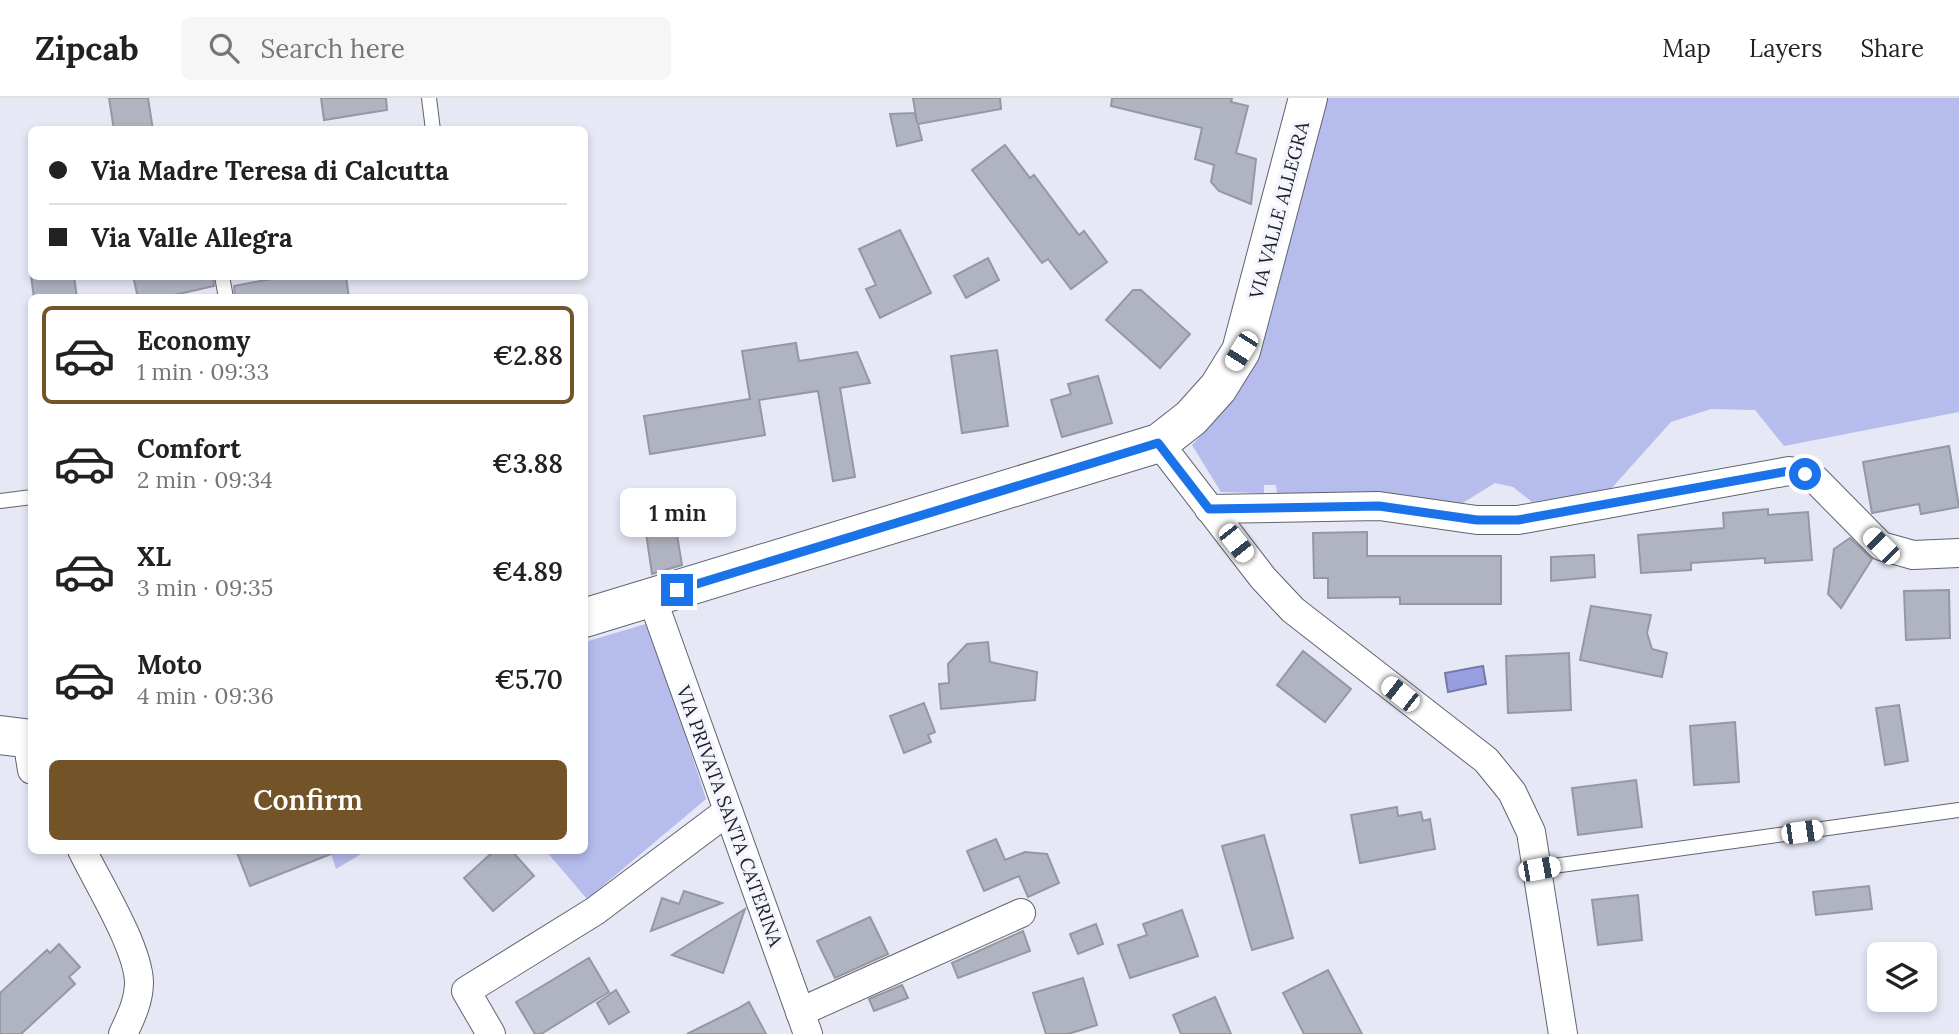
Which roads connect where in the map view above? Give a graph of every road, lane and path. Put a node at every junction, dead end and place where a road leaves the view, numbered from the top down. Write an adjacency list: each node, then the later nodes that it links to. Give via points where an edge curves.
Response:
1 (429, 98): 3 (lane)
2 (1308, 98): 4 (main road, VIA VALLE ALLEGRA, via 1241,351 1218,388 1191,418)
3 (432, 126)
4 (1158, 443): 7 (street); 9 (main road, VIA VALLE ALLEGRA)
5 (28, 498): 6 (lane)
6 (0, 501)
7 (1209, 509): 8 (street, via 1379,506 1477,520 1518,520 1789,471 1816,481 1881,546 1913,555); 14 (street, via 1293,610 1486,760 1512,792 1531,832)
8 (1959, 553)
9 (652, 598): 10 (main road, VIA VALLE ALLEGRA); 12 (street, VIA PRIVATA SANTA CATERINA)
10 (588, 617)
11 (1959, 810): 14 (lane)
12 (727, 811): 16 (street, VIA PRIVATA SANTA CATERINA); 18 (street, via 595,911 466,991)
13 (84, 854): 17 (street, via 135,957 137,1002)
14 (1539, 869): 19 (street)
15 (1021, 913): 16 (street)
16 (804, 1023)
17 (123, 1034)
18 (491, 1034)
19 (1563, 1034)

